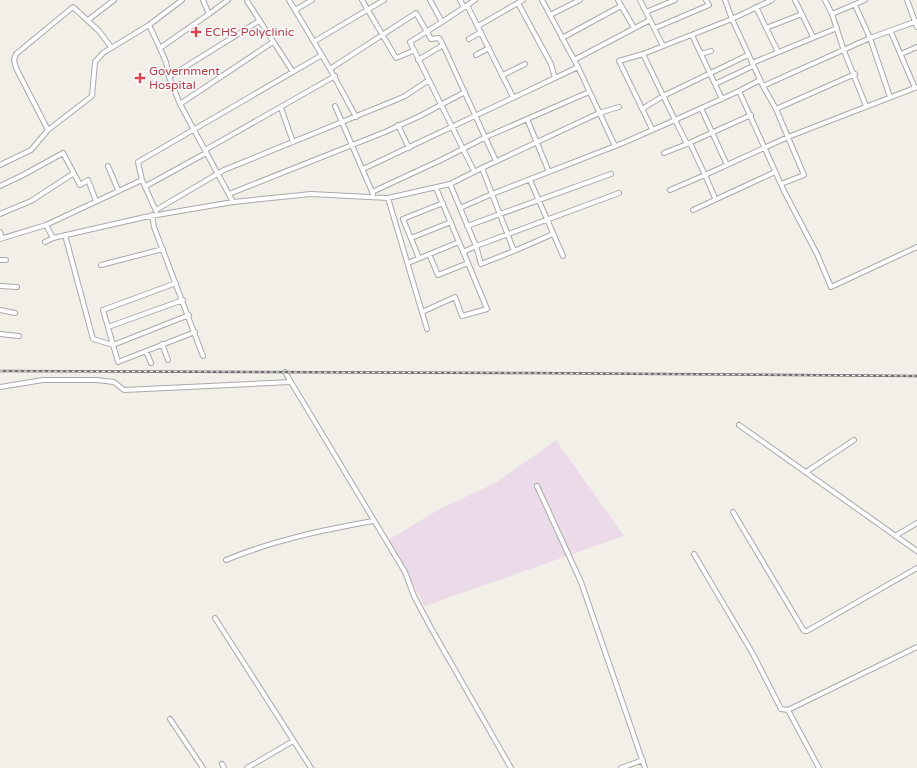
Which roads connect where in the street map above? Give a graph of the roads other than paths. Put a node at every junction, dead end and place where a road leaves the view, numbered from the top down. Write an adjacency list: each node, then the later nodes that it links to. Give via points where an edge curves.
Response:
1 (113, 0): 39 (street)
2 (182, 0): 44 (street)
3 (203, 0): 34 (street)
4 (228, 0): 34 (street)
5 (247, 0): 41 (street)
6 (289, 0): 31 (street)
7 (312, 0): 31 (street)
8 (362, 0): 32 (street)
9 (384, 0): 32 (street)
10 (430, 0): 42 (street)
11 (460, 0): 27 (street)
12 (475, 0): 27 (street)
13 (523, 0): 26 (street)
14 (542, 0): 37 (street)
15 (580, 0): 37 (street)
16 (618, 0): 28 (street)
17 (640, 0): 33 (street)
18 (675, 0): 33 (street)
19 (706, 0): 48 (street, via 709,4)
20 (725, 0): 38 (street)
21 (772, 0): 30 (street)
22 (796, 0): 35 (street)
23 (825, 0): 36 (street)
24 (865, 0): 29 (street)
25 (906, 0): 43 (street)
26 (518, 3): 45 (street); 90 (street)
27 (466, 6): 42 (street); 45 (street)
28 (622, 6): 47 (street); 57 (street)
29 (855, 6): 36 (street); 58 (street)
30 (756, 7): 38 (street); 49 (street)
31 (295, 10): 60 (street)
32 (368, 10): 54 (street); 60 (street)
33 (646, 12): 40 (street)
34 (209, 14): 66 (street)
35 (802, 14): 49 (street); 56 (street)
36 (832, 14): 50 (street)
37 (550, 15): 57 (street)
38 (732, 19): 55 (street); 77 (street)
39 (88, 20): 64 (street); 123 (street, via 73,7 16,54 14,60)
40 (650, 20): 47 (street); 48 (street)
41 (259, 21): 61 (street); 89 (street)
42 (442, 22): 51 (street)
43 (916, 22): 46 (street); 53 (street)
44 (149, 25): 64 (street); 66 (street)
45 (478, 26): 52 (street)
46 (917, 27)
47 (634, 28): 79 (street)
48 (655, 28): 63 (street)
49 (766, 28): 71 (street)
50 (837, 28): 56 (street); 70 (street)
51 (427, 32): 54 (street, via 416,13); 62 (street, via 432,40 439,38); 69 (street, via 410,42)
52 (481, 32): 59 (street); 67 (street)
53 (891, 32): 58 (street); 74 (street)
54 (382, 34): 69 (street, via 396,58); 83 (street)
55 (692, 35): 63 (street); 73 (street)
56 (813, 37): 71 (street)
57 (562, 38): 79 (street)
58 (870, 38): 70 (street); 101 (street)
59 (469, 39)
60 (315, 41): 75 (street)
61 (273, 42): 84 (street); 103 (street)
62 (443, 45): 78 (street); 97 (street)
63 (663, 46): 72 (street)
64 (111, 47): 123 (street, via 96,62 92,96)
65 (917, 47): 74 (street)
66 (160, 48): 89 (street, via 166,62)
67 (489, 48): 76 (street); 87 (street)
68 (712, 50): 73 (street)
69 (413, 51): 78 (street)
70 (844, 51): 86 (street); 94 (street)
71 (778, 52): 81 (street)
72 (642, 54): 99 (street); 111 (street, via 619,61)
73 (701, 54): 85 (street)
74 (901, 54): 95 (street)
75 (322, 55): 83 (street); 84 (street)
76 (476, 55)
77 (748, 55): 81 (street); 85 (street)
78 (418, 60): 91 (street)
79 (574, 60): 82 (street)
80 (526, 64): 87 (street)
81 (752, 64): 92 (street); 93 (street)
82 (578, 67): 90 (street); 98 (street)
83 (330, 69): 88 (street)
84 (293, 72): 121 (street)
85 (709, 73): 93 (street); 99 (street)
86 (855, 74): 106 (street); 110 (street)
87 (503, 75): 100 (street)
88 (334, 76): 108 (street); 115 (street)
89 (168, 77): 103 (street)
90 (555, 78): 100 (street)
91 (429, 80): 104 (street); 115 (street, via 405,96)
92 (760, 80): 94 (street); 96 (street)
93 (715, 84): 102 (street)
94 (763, 86): 110 (street)
95 (916, 87): 101 (street)
96 (739, 91): 102 (street); 114 (street)
97 (465, 92): 104 (street); 113 (street)
98 (589, 92): 112 (street); 116 (street)
99 (663, 96): 111 (street); 117 (street)
100 (513, 97): 113 (street)
101 (890, 97): 106 (street)
102 (722, 99): 109 (street)
103 (180, 104): 121 (street)
104 (441, 104): 119 (street); 120 (street)
105 (335, 106): 118 (street)
106 (866, 106): 126 (street)
107 (619, 107): 112 (street)
108 (281, 108): 127 (street); 135 (street)
109 (701, 108): 117 (street); 124 (street)
110 (776, 109): 126 (street)
111 (642, 110): 122 (street)
112 (599, 113): 128 (street); 131 (street)
113 (476, 114): 120 (street); 125 (street)
114 (751, 115): 124 (street); 133 (street)
115 (356, 117): 118 (street)
116 (526, 119): 125 (street); 128 (street)
117 (675, 120): 122 (street); 129 (street)
118 (342, 122): 127 (street); 130 (street)
119 (398, 125): 130 (street); 132 (street)
120 (453, 127): 132 (street); 134 (street)
121 (193, 129): 135 (street); 150 (street, via 138,162)
122 (652, 129): 131 (street)
123 (48, 130): 138 (street, via 31,150)
124 (712, 133): 129 (street); 139 (street)
125 (486, 137): 134 (street); 137 (street)
126 (788, 137): 133 (street); 153 (street, via 804,175)
127 (293, 142): 147 (street)
128 (537, 142): 137 (street); 144 (street)
129 (689, 144): 136 (street); 149 (street)
130 (354, 145): 142 (street); 160 (street)
131 (615, 146): 144 (street)
132 (409, 148): 142 (street)
133 (765, 148): 139 (street); 145 (street)
134 (463, 149): 143 (street); 161 (street)
135 (205, 152): 147 (street); 155 (street)
136 (664, 153)
137 (496, 161): 141 (street)
138 (0, 165)
139 (727, 165): 149 (street)
140 (108, 166): 157 (street)
141 (482, 168): 143 (street); 162 (street)
142 (363, 169): 161 (street)
143 (474, 171): 152 (street)
144 (549, 172): 151 (street)
145 (775, 172): 153 (street); 164 (street)
146 (74, 173): 154 (street, via 63,152); 166 (street, via 80,185 88,180); 172 (street, via 31,201)
147 (217, 174): 160 (street); 171 (street)
148 (611, 174): 165 (street)
149 (705, 175): 158 (street); 164 (street)
150 (142, 180): 155 (street); 157 (street)
151 (530, 180): 162 (street); 165 (street)
152 (450, 184): 156 (street); 169 (street)
153 (781, 184): 188 (street, via 818,254 831,287)
154 (0, 186)
155 (146, 186): 171 (street)
156 (436, 188): 163 (street); 168 (street)
157 (118, 190): 166 (street)
158 (670, 190)
159 (619, 193): 174 (street)
160 (229, 194): 167 (street)
161 (373, 194): 163 (street); 167 (street, via 311,194)
162 (492, 194): 169 (street); 173 (street)
163 (388, 198): 197 (street)
164 (715, 198): 170 (street)
165 (538, 200): 173 (street); 174 (street)
166 (96, 201): 176 (street)
167 (233, 202): 171 (street)
168 (443, 203): 175 (street); 184 (street, via 403,219)
169 (460, 208): 177 (street)
170 (693, 210)
171 (155, 213): 181 (street); 189 (street, via 154,227)
172 (0, 214)
173 (500, 214): 177 (street); 179 (street)
174 (547, 219): 179 (street); 180 (street)
175 (451, 222): 184 (street); 186 (street)
176 (46, 225): 182 (street); 183 (street)
177 (468, 226): 187 (street)
178 (0, 232): 182 (street)
179 (508, 234): 187 (street); 190 (street)
180 (553, 234): 190 (street); 193 (street)
181 (65, 235): 183 (street); 213 (street, via 94,339)
182 (1, 238)
183 (53, 238): 185 (street)
184 (411, 238): 194 (street)
185 (45, 242)
186 (459, 242): 191 (street); 192 (street)
187 (476, 246): 190 (street, via 481,264); 191 (street)
188 (917, 247)
189 (163, 249): 199 (street); 200 (street)
190 (514, 251)
191 (463, 252): 198 (street)
192 (429, 254): 194 (street); 198 (street, via 438,275)
193 (563, 256)
194 (419, 258): 197 (street)
195 (0, 260): 196 (street)
196 (6, 260)
197 (408, 263): 205 (street)
198 (468, 263): 205 (street, via 487,309 462,316 455,297)
199 (101, 265)
200 (176, 283): 203 (street); 208 (street, via 103,310)
201 (0, 286): 202 (street)
202 (17, 287)
203 (182, 300): 207 (street); 208 (street)
204 (0, 310): 206 (street)
205 (422, 312): 209 (street)
206 (15, 313)
207 (189, 316): 210 (street); 213 (street)
208 (108, 327): 213 (street)
209 (427, 329)
210 (195, 332): 214 (street); 216 (street)
211 (0, 334): 212 (street)
212 (19, 336)
213 (113, 344): 215 (street, via 118,362)
214 (162, 344): 215 (street); 217 (street)
215 (146, 351): 218 (street)
216 (203, 356)
217 (168, 360)
218 (151, 363)
219 (285, 372): 227 (street)
220 (290, 382): 221 (street, via 124,390 114,382 43,380)
221 (0, 387)
222 (739, 425): 224 (street)
223 (854, 440): 224 (street)
224 (806, 472): 229 (street)
225 (537, 486): 239 (street, via 581,582)
226 (733, 512): 233 (street, via 804,631)
227 (373, 521): 232 (street, via 268,543); 243 (street, via 405,572 431,628)
228 (917, 523): 229 (street)
229 (895, 536): 230 (street)
230 (917, 551)
231 (694, 554): 236 (street, via 753,654 781,709)
232 (226, 560)
233 (917, 568)
234 (215, 618): 238 (street)
235 (917, 647): 236 (street)
236 (788, 710): 246 (street)
237 (170, 719): 240 (street)
238 (293, 741): 241 (street); 242 (street)
239 (643, 760): 244 (street); 245 (street)
240 (203, 768)
241 (247, 768)
242 (310, 768)
243 (511, 768)
244 (621, 768)
245 (645, 768)
246 (819, 768)

